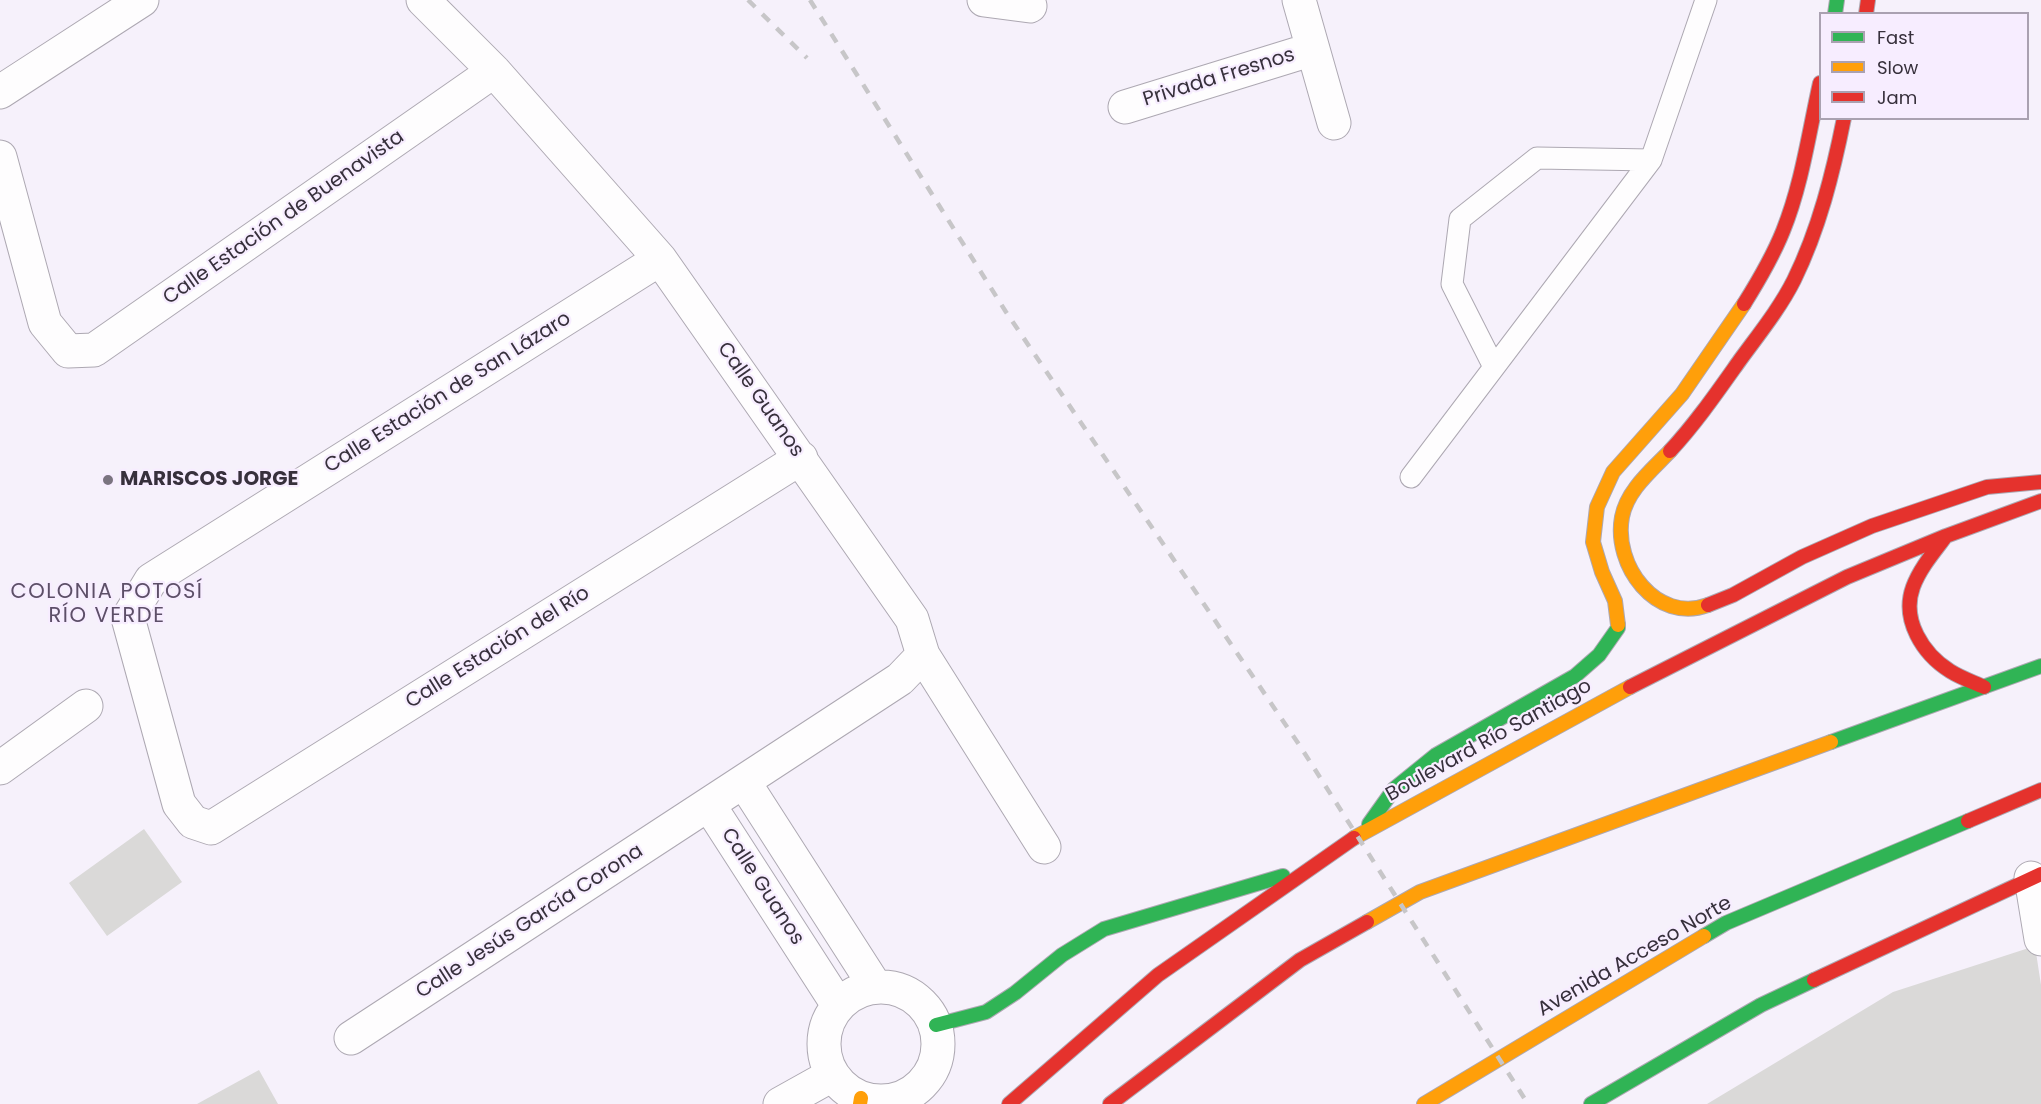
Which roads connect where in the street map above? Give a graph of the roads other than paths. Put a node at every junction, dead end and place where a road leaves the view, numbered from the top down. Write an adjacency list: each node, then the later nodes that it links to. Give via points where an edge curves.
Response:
1 (142, 0): 9 (street)
2 (423, 0): 8 (street, Calle Guanos)
3 (984, 0): 6 (street)
4 (1299, 0): 7 (street, Privada Fresnos)
5 (1706, 0): 15 (lane)
6 (1030, 6)
7 (1313, 49): 11 (street, Privada Fresnos); 13 (street, Privada Fresnos)
8 (494, 71): 14 (street, Calle Estación de Buenavista, via 94,350 68,351 45,323); 16 (street, Calle Guanos)
9 (0, 92)
10 (1819, 92): 32 (main road, via 1784,229 1762,276 1682,394 1613,472 1596,507 1593,542 1615,601 1618,628 1599,655 1575,676 1436,755 1394,789)
11 (1125, 107)
12 (1844, 120): 20 (main road, via 1834,170 1794,281 1714,396 1632,492 1622,517 1622,544 1631,571 1645,592 1666,605 1696,609 1733,595 1802,557 1872,526 1988,487)
13 (1334, 123)
14 (0, 157)
15 (1651, 160): 17 (lane); 17 (lane, via 1537,158 1460,219 1452,284)
16 (660, 259): 18 (street, Calle Guanos); 31 (street, Calle Estación de San Lázaro, via 151,580 128,618 179,804)
17 (1494, 367): 19 (lane)
18 (801, 458): 23 (street, Calle Guanos, via 912,619); 31 (street, Calle Estación del Río, via 212,828)
19 (1411, 477)
20 (2041, 482)
21 (2041, 501): 22 (main road, Boulevard Río Santiago)
22 (1946, 536): 25 (main road, via 1918,577 1910,596 1911,619 1919,640 1932,657 1950,671); 32 (main road, Boulevard Río Santiago, via 1847,577 1655,673)
23 (923, 655): 28 (street, via 900,679); 33 (street, Calle Guanos)
24 (2041, 666): 25 (main road)
25 (1984, 687): 45 (main road, via 1419,892 1300,960)
26 (86, 706): 27 (street)
27 (0, 768)
28 (744, 782): 30 (street); 37 (street, Calle Guanos)
29 (2041, 790): 46 (main road, Avenida Acceso Norte, via 1726,923)
30 (709, 805): 38 (street, Calle Guanos); 40 (street, Calle Jesús García Corona)
31 (193, 822)
32 (1363, 832): 34 (main road, Boulevard Río Santiago)
33 (1044, 847)
34 (1308, 869): 39 (main road, via 1104,929 986,1012); 44 (main road, Boulevard Río Santiago, via 1158,975)
35 (2036, 876): 36 (street); 47 (main road, via 1761,1005)
36 (2041, 939)
37 (875, 986): 38 (street); 39 (street, via 913,995)
38 (838, 1005): 41 (street, via 824,1038 825,1057)
39 (936, 1024): 42 (street, via 939,1043 928,1078 915,1091 898,1099)
40 (351, 1038)
41 (832, 1075): 42 (street); 43 (street)
42 (860, 1101)
43 (780, 1104)
44 (1009, 1104)
45 (1110, 1104)
46 (1424, 1104)
47 (1591, 1104)

